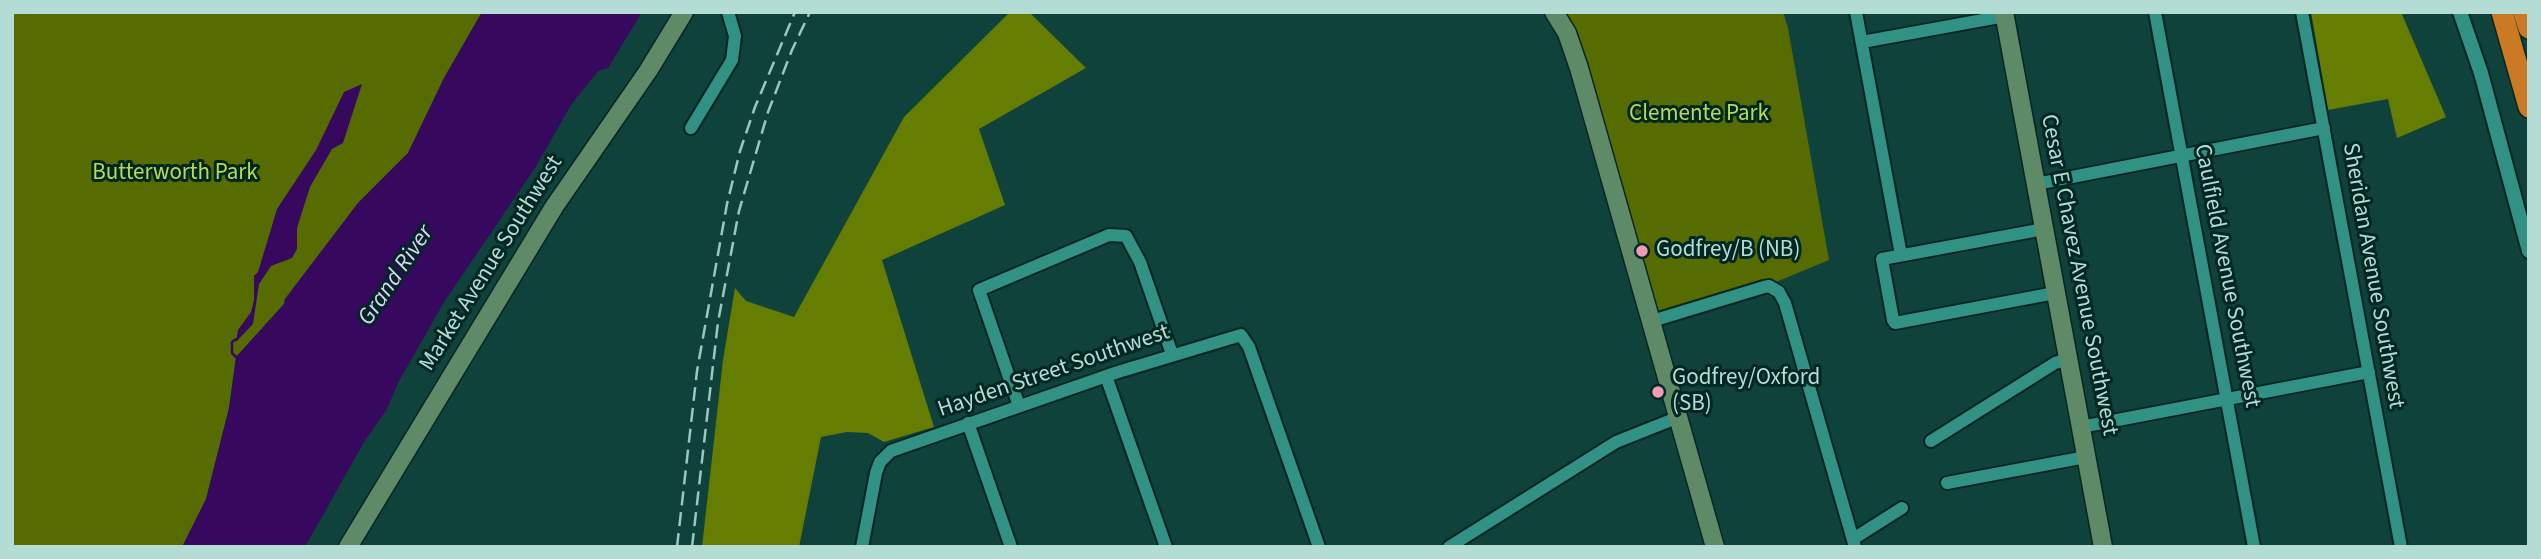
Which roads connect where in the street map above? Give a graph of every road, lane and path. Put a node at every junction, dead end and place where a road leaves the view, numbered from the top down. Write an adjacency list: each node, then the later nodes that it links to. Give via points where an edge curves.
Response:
1 (684, 12): 38 (main road, Market Avenue Southwest, via 649,71 554,207)
2 (728, 12): 14 (street, via 735,36 732,60)
3 (1554, 12): 22 (main road, via 1579,68)
4 (1856, 12): 12 (street)
5 (2155, 12): 16 (street, Caulfield Avenue Southwest)
6 (2302, 12): 15 (street, Sheridan Avenue Southwest)
7 (2460, 12): 19 (street)
8 (2502, 12): 13 (highway)
9 (2524, 12): 11 (highway)
10 (2005, 14): 12 (street); 17 (main road, Cesar E Chavez Avenue Southwest)
11 (2529, 28)
12 (1863, 42): 20 (street)
13 (2529, 107)
14 (691, 128)
15 (2324, 128): 16 (street); 25 (street, Sheridan Avenue Southwest)
16 (2182, 156): 17 (street); 27 (street, Caulfield Avenue Southwest)
17 (2036, 184): 18 (main road, Cesar E Chavez Avenue Southwest)
18 (2044, 229): 20 (street); 21 (main road, Cesar E Chavez Avenue Southwest)
19 (2529, 251)
20 (1901, 255): 21 (street, via 1882,259 1895,323)
21 (2055, 293): 24 (main road, Cesar E Chavez Avenue Southwest)
22 (1652, 321): 29 (main road); 36 (street, via 1763,286 1779,292)
23 (1172, 355): 26 (street, Hayden Street Southwest); 28 (street, via 1140,262 1126,236 1110,235 979,289); 42 (street, Hayden Street Southwest, via 1241,335)
24 (2068, 359): 31 (main road, Cesar E Chavez Avenue Southwest); 32 (street)
25 (2369, 372): 27 (street); 46 (street, Sheridan Avenue Southwest)
26 (1106, 376): 28 (street, Hayden Street Southwest); 41 (street)
27 (2227, 400): 31 (street); 45 (street, Caulfield Avenue Southwest)
28 (1019, 406): 30 (street, Hayden Street Southwest)
29 (1679, 417): 37 (street, via 1616,442); 43 (main road)
30 (968, 423): 39 (street, Hayden Street Southwest, via 899,446 883,458); 40 (street)
31 (2081, 426): 33 (main road, Cesar E Chavez Avenue Southwest)
32 (1931, 441)
33 (2086, 457): 34 (street); 44 (main road, Cesar E Chavez Avenue Southwest)
34 (1947, 483)
35 (1902, 508): 36 (street)
36 (1854, 543)
37 (1451, 545)
38 (348, 547)
39 (862, 547)
40 (1011, 547)
41 (1166, 547)
42 (1319, 547)
43 (1714, 547)
44 (2103, 547)
45 (2254, 547)
46 (2401, 547)

